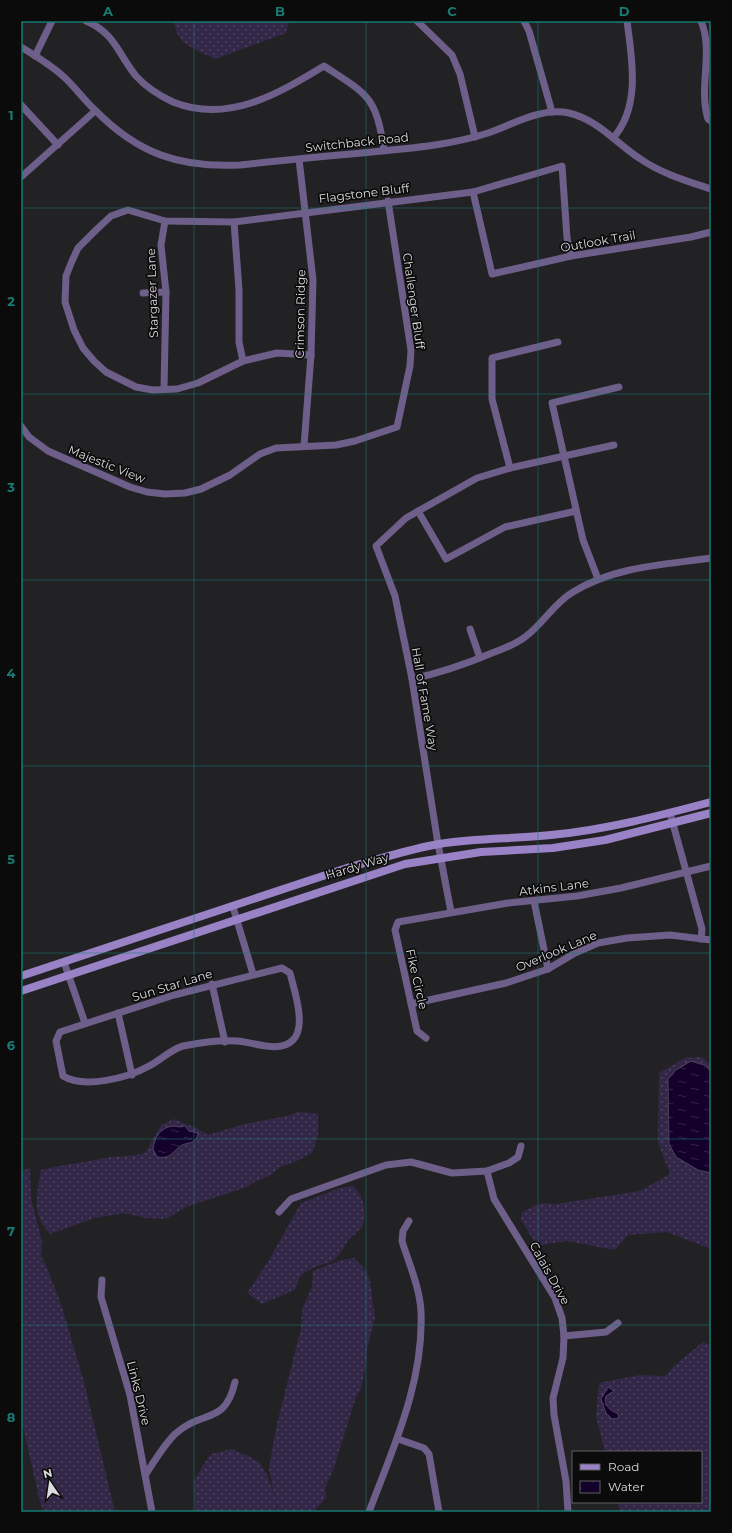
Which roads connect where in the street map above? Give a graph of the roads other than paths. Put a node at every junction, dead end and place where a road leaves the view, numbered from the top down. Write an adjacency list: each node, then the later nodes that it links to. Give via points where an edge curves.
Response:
1 (52, 21): 8 (street)
2 (86, 21): 16 (street, via 104,32 115,43 136,76 151,90 184,106 201,110 237,107 264,99 324,66 369,99 380,124)
3 (417, 21): 13 (street, via 452,55 460,74)
4 (524, 21): 11 (street)
5 (627, 21): 14 (street, via 632,58 629,111 622,128)
6 (701, 21): 12 (street, via 707,43 705,111)
7 (21, 47): 8 (street, Switchback Road)
8 (35, 56): 10 (street, Switchback Road, via 64,76)
9 (21, 105): 15 (street)
10 (95, 111): 15 (street); 17 (street, Switchback Road, via 122,135 146,149 186,163 233,166)
11 (552, 112): 13 (street, Switchback Road, via 537,114); 14 (street, Switchback Road, via 567,112 583,117 597,124)
12 (709, 120)
13 (475, 137): 16 (street, Switchback Road)
14 (613, 138): 19 (street, Switchback Road, via 657,168)
15 (58, 145): 18 (street)
16 (384, 150): 17 (street, Switchback Road)
17 (300, 159): 22 (street, Crimson Ridge)
18 (21, 177)
19 (710, 190)
20 (473, 192): 21 (street, Flagstone Bluff); 26 (street, Outlook Trail, via 492,274); 26 (street, Flagstone Bluff, via 562,166 566,238)
21 (388, 202): 22 (street, Flagstone Bluff); 35 (street, Challenger Bluff, via 411,350)
22 (306, 211): 24 (street, Flagstone Bluff); 30 (street, Crimson Ridge, via 313,280)
23 (165, 221): 24 (street, Flagstone Bluff); 27 (street, Stargazer Lane, via 161,260); 33 (street, Flagstone Bluff, via 128,210 111,216 78,248 66,276 65,289 68,315 83,348 94,361 106,372 136,387)
24 (234, 222): 31 (street, via 239,290 239,342)
25 (710, 231): 26 (street, Outlook Trail, via 691,237)
26 (571, 256)
27 (166, 292): 28 (street); 33 (street, Stargazer Lane)
28 (143, 293)
29 (558, 342): 39 (street, via 492,358 492,399)
30 (311, 355): 31 (street, Flagstone Bluff, via 277,354); 37 (street, Crimson Ridge)
31 (243, 361): 33 (street, Flagstone Bluff, via 198,383 177,389)
32 (619, 386): 38 (street, via 552,403)
33 (164, 389)
34 (21, 426): 37 (street, Majestic View, via 29,437 48,451 130,487 165,494 185,493 215,483 260,454 276,448)
35 (397, 427): 37 (street, Majestic View, via 336,445)
36 (614, 445): 38 (street)
37 (304, 446)
38 (564, 456): 39 (street); 41 (street)
39 (510, 468): 40 (street, via 477,478)
40 (418, 510): 41 (street, via 446,559 505,527); 46 (street, Hall of Fame Way, via 376,546 395,596)
41 (576, 511): 43 (street, via 583,540)
42 (711, 558): 43 (street, via 640,566)
43 (598, 579): 45 (street, via 560,602 538,627 524,638)
44 (470, 629): 45 (street)
45 (480, 658): 46 (street, via 442,673)
46 (412, 680): 51 (street, Hall of Fame Way)
47 (711, 802): 48 (main road, Hardy Way)
48 (670, 813): 50 (street); 51 (main road, Hardy Way, via 602,828 550,835)
49 (711, 813): 50 (main road, Hardy Way)
50 (673, 824): 52 (main road, Hardy Way, via 590,843); 54 (street)
51 (438, 844): 52 (street, Hall of Fame Way); 56 (main road, Hardy Way, via 350,867)
52 (441, 858): 57 (street, Hall of Fame Way); 58 (main road, Hardy Way, via 405,864)
53 (711, 866): 54 (street, Atkins Lane)
54 (686, 874): 55 (street, Atkins Lane, via 614,890); 60 (street, via 702,929)
55 (534, 901): 57 (street, Atkins Lane); 63 (street)
56 (233, 906): 58 (street); 62 (main road, Hardy Way)
57 (452, 912): 59 (street, Atkins Lane)
58 (237, 918): 64 (main road, Hardy Way); 65 (street)
59 (398, 922): 69 (street, Fike Circle, via 395,930)
60 (701, 939): 61 (street, Overlook Lane); 63 (street, Overlook Lane, via 670,935 598,943)
61 (711, 940)
62 (64, 962): 64 (street); 66 (main road, Hardy Way)
63 (548, 969): 69 (street, Overlook Lane, via 506,983)
64 (69, 974): 68 (main road, Hardy Way); 71 (street)
65 (253, 974): 67 (street, Sun Star Lane); 73 (street, Sun Star Lane, via 282,968 290,973 300,1022 298,1033 287,1044 276,1047 237,1041)
66 (21, 976)
67 (212, 984): 70 (street, Sun Star Lane); 73 (street)
68 (21, 991)
69 (411, 1004): 72 (street, Fike Circle, via 417,1031)
70 (118, 1012): 71 (street, Sun Star Lane); 74 (street)
71 (85, 1023): 74 (street, Sun Star Lane, via 60,1032 56,1041 63,1076 71,1082 114,1080)
72 (426, 1038)
73 (225, 1042): 74 (street, via 181,1047)
74 (132, 1075)
75 (521, 1146): 76 (street, via 518,1157)
76 (487, 1171): 77 (street, via 452,1173 411,1162 395,1162 291,1198); 81 (street, Calais Drive, via 494,1199 555,1298 562,1318)
77 (279, 1212)
78 (409, 1221): 83 (street, via 403,1231 402,1241 419,1298 420,1340 411,1397)
79 (102, 1280): 84 (street, Links Drive, via 101,1297 130,1395)
80 (618, 1323): 81 (street, via 606,1332)
81 (564, 1336): 88 (street, Calais Drive, via 563,1358 553,1398 566,1481)
82 (235, 1382): 84 (street, via 232,1397 224,1408 193,1421 176,1433)
83 (398, 1439): 86 (street); 87 (street, via 424,1448 429,1454)
84 (146, 1474): 85 (street, Links Drive)
85 (152, 1512)
86 (369, 1512)
87 (439, 1512)
88 (568, 1512)

